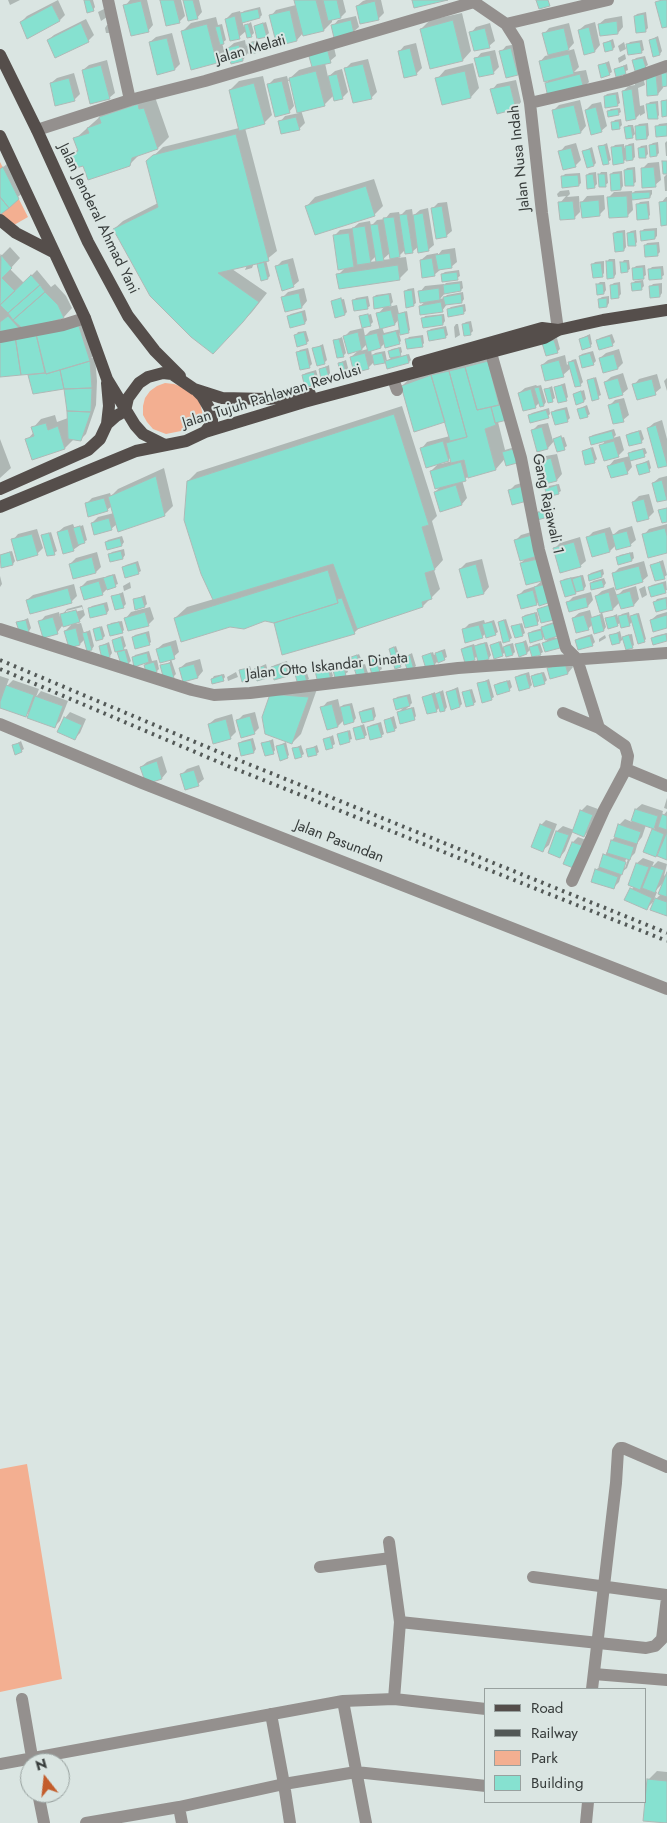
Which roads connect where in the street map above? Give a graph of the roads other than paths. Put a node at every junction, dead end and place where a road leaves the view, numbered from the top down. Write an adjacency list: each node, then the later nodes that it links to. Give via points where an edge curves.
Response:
1 (108, 0): 7 (street)
2 (608, 0): 4 (street)
3 (474, 1): 4 (street, Jalan Nusa Indah); 7 (street, Jalan Melati)
4 (506, 24): 8 (street, Jalan Nusa Indah, via 518,43)
5 (0, 56): 9 (main road, Jalan Jenderal Ahmad Yani)
6 (667, 66): 8 (street, via 625,81)
7 (130, 100): 9 (street, Jalan Melati)
8 (530, 103): 15 (street, Jalan Nusa Indah)
9 (37, 130): 19 (main road, Jalan Jenderal Ahmad Yani, via 88,242 128,316 155,351)
10 (0, 136): 12 (main road)
11 (0, 220): 12 (main road, via 16,233)
12 (53, 252): 14 (main road)
13 (667, 310): 15 (main road, Jalan Tujuh Pahlawan Revolusi)
14 (85, 318): 16 (street); 18 (main road)
15 (558, 330): 17 (main road, Jalan Tujuh Pahlawan Revolusi, via 544,338); 19 (main road, Jalan Tujuh Pahlawan Revolusi, via 542,328 304,395 268,399 222,398)
16 (0, 337)
17 (491, 353): 22 (main road, Jalan Tujuh Pahlawan Revolusi, via 395,384 304,402); 28 (street, Gang Rajawali 1, via 521,458 539,550 566,648)
18 (107, 379): 20 (main road); 21 (main road)
19 (194, 389): 20 (main road, via 172,374 148,377 128,398); 22 (main road, Jalan Jenderal Ahmad Yani, via 212,413 212,423)
20 (125, 411): 21 (main road); 23 (main road, via 143,434)
21 (107, 424): 24 (main road, via 100,439 88,450)
22 (205, 432): 23 (main road, Jalan Tujuh Pahlawan Revolusi, via 186,441)
23 (165, 445): 25 (main road, Jalan Tujuh Pahlawan Revolusi, via 136,451)
24 (0, 489)
25 (0, 507)
26 (0, 629): 28 (street, Jalan Otto Iskandar Dinata, via 214,695 458,668)
27 (667, 653): 28 (street, Jalan Otto Iskandar Dinata)
28 (577, 659): 31 (street, Gang Rajawali 1)
29 (564, 713): 31 (street)
30 (0, 724): 35 (street, Jalan Pasundan)
31 (599, 728): 32 (street, via 625,746 628,756)
32 (626, 769): 33 (street); 34 (street)
33 (667, 786)
34 (572, 881)
35 (667, 989)
36 (667, 1467): 41 (street, via 623,1448 618,1451)
37 (389, 1542): 38 (street)
38 (391, 1558): 39 (street); 44 (street)
39 (320, 1566)
40 (533, 1577): 41 (street)
41 (603, 1586): 42 (street); 45 (street)
42 (667, 1597): 43 (street)
43 (666, 1614): 45 (street, via 662,1639 655,1646 646,1648)
44 (400, 1622): 45 (street); 50 (street)
45 (598, 1642): 46 (street)
46 (594, 1674): 47 (street); 48 (street)
47 (667, 1680)
48 (592, 1688)
49 (22, 1699): 54 (street)
50 (394, 1699): 51 (street); 52 (street)
51 (343, 1701): 53 (street); 58 (street)
52 (484, 1709)
53 (271, 1714): 55 (street); 59 (street)
54 (31, 1753)
55 (70, 1754)
56 (20, 1762): 57 (street)
57 (0, 1764)
58 (356, 1772): 59 (street); 60 (street); 68 (street)
59 (284, 1784): 63 (street); 67 (street)
60 (484, 1786)
61 (40, 1803): 64 (street)
62 (588, 1803): 69 (street)
63 (179, 1807): 65 (street); 66 (street)
64 (44, 1823)
65 (86, 1823)
66 (182, 1823)
67 (290, 1823)
68 (366, 1823)
69 (586, 1823)

